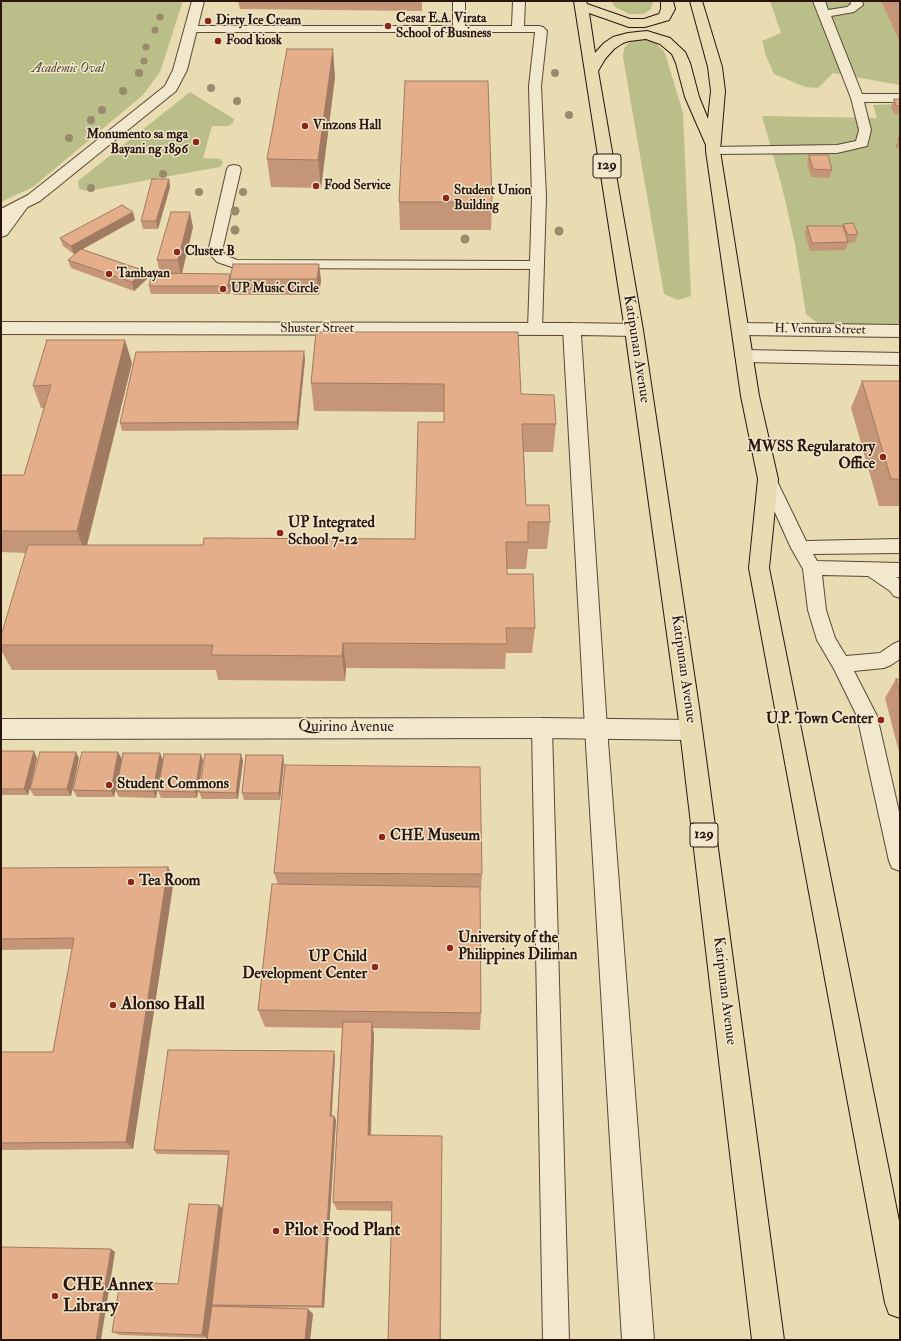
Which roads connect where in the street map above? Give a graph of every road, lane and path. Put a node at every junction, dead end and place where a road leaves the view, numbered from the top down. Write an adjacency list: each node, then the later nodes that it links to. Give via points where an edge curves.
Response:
1 (198, 1): 10 (street)
2 (459, 1): 11 (lane)
3 (519, 1): 12 (lane)
4 (667, 1): 8 (main road, via 668,9 664,17 645,23 621,21)
5 (696, 1): 16 (main road, via 715,67 718,91)
6 (819, 1): 9 (lane)
7 (856, 1): 9 (lane, via 857,5 850,10)
8 (580, 4): 13 (main road, Katipunan Avenue / 129)
9 (824, 14): 14 (lane)
10 (191, 29): 11 (lane); 18 (street, via 180,70 171,88 34,198)
11 (459, 29): 12 (lane)
12 (518, 29): 21 (lane, via 541,31 535,86 538,197)
13 (592, 70): 16 (main road, via 599,57 618,40 646,35 665,41 678,52 683,63 692,97); 26 (main road, Katipunan Avenue / 129)
14 (857, 98): 15 (lane); 16 (lane, via 865,130 862,143 837,149)
15 (900, 98)
16 (713, 148): 24 (main road)
17 (234, 169): 21 (lane, via 216,252 222,259 235,264)
18 (21, 205): 19 (street); 20 (street)
19 (1, 215)
20 (1, 232)
21 (536, 265): 23 (lane)
22 (1, 328): 23 (street, Shuster Street)
23 (535, 329): 25 (street, Shuster Street)
24 (741, 329): 27 (street, H. Ventura Street); 28 (main road)
25 (572, 330): 26 (street, Shuster Street); 38 (street)
26 (634, 330): 40 (main road, Katipunan Avenue / 129)
27 (900, 332)
28 (744, 356): 29 (street, H. Ventura Street); 30 (main road)
29 (900, 359)
30 (768, 479): 32 (lane); 42 (main road, via 759,568)
31 (900, 546): 32 (lane)
32 (800, 548): 33 (lane)
33 (812, 568): 34 (lane, via 872,570); 36 (lane, via 818,610 826,640)
34 (899, 583)
35 (900, 649): 36 (lane, via 884,660)
36 (840, 664): 41 (lane, via 867,716)
37 (542, 728): 38 (street, Quirino Avenue); 39 (street, Quirino Avenue); 43 (lane)
38 (596, 728): 40 (street, Quirino Avenue); 44 (street)
39 (1, 729)
40 (691, 730): 45 (main road, Katipunan Avenue / 129)
41 (900, 861)
42 (900, 1304)
43 (556, 1340)
44 (638, 1340)
45 (768, 1340)

